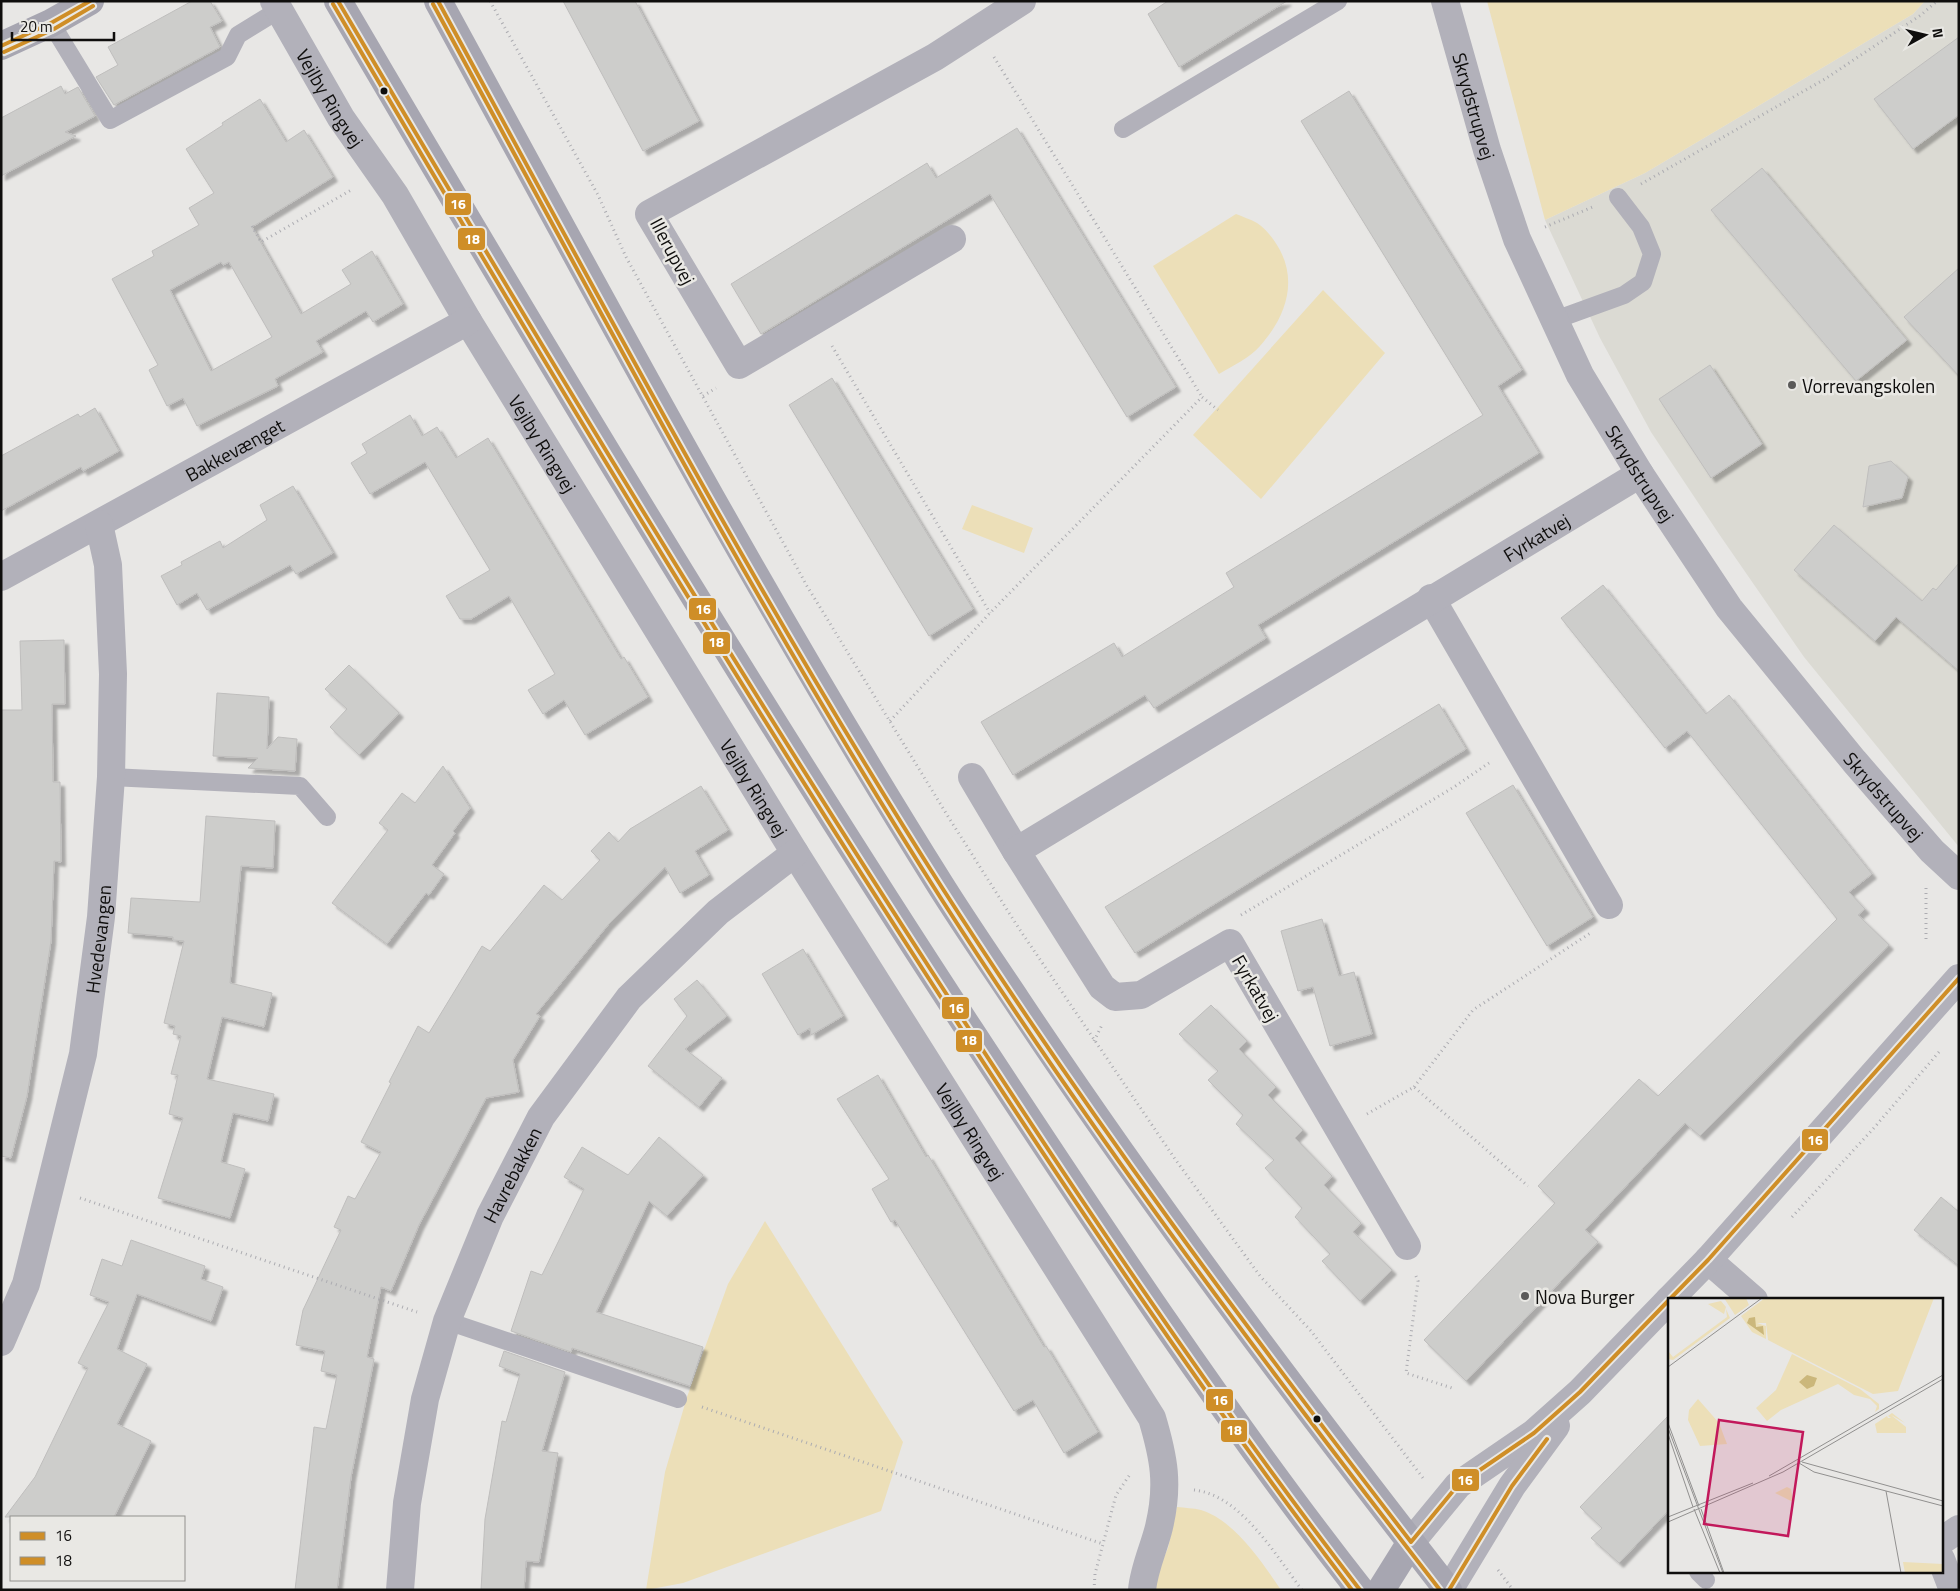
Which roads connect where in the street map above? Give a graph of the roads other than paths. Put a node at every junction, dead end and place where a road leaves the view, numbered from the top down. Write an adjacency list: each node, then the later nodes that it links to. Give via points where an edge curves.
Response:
1 (90, 1): 8 (main road)
2 (338, 1): 42 (main road, via 692,593 892,911 1167,1326)
3 (438, 1): 38 (main road, via 684,452 824,695 941,887 1091,1112 1219,1291)
4 (1022, 1): 12 (street, Illerupvej, via 935,57 649,214 739,365)
5 (1338, 1): 10 (lane)
6 (1445, 1): 13 (street, Skrydstrupvej, via 1487,150 1517,239)
7 (276, 6): 8 (lane, via 238,35 227,57 110,120); 14 (street, Vejlby Ringvej, via 340,118 395,195)
8 (51, 23): 9 (main road)
9 (1, 46)
10 (1123, 129)
11 (1618, 197): 13 (lane, via 1642,227 1652,254 1643,282 1624,295)
12 (952, 238)
13 (1554, 320): 15 (street, Skrydstrupvej, via 1580,375)
14 (468, 321): 16 (street, Bakkevænget); 23 (street, Vejlby Ringvej)
15 (1640, 474): 18 (street, Fyrkatvej); 24 (street, Skrydstrupvej, via 1729,608 1860,768 1932,851)
16 (99, 524): 17 (street, Bakkevænget); 19 (street, Hvedevangen, via 108,565 113,674)
17 (1, 577)
18 (1431, 598): 22 (street, Fyrkatvej); 25 (street)
19 (111, 777): 21 (lane, via 300,786); 33 (street, Hvedevangen, via 101,917 83,1054 26,1284)
20 (972, 777): 22 (street, Fyrkatvej)
21 (327, 817)
22 (1016, 851): 27 (street, Fyrkatvej, via 1102,987 1115,997 1141,995 1230,943)
23 (794, 853): 32 (street, Havrebakken, via 718,912 630,998 547,1109 490,1216); 41 (street, Vejlby Ringvej, via 1152,1418 1163,1454 1166,1487)
24 (1959, 876)
25 (1608, 905)
26 (1959, 978): 28 (street)
27 (1407, 1246)
28 (1708, 1260): 29 (street); 30 (street)
29 (1671, 1298)
30 (1752, 1298)
31 (1668, 1301): 34 (street)
32 (447, 1321): 35 (lane); 40 (street, Havrebakken, via 425,1399 407,1503)
33 (1, 1342)
34 (1580, 1392): 38 (street, via 1534,1433 1466,1477); 44 (street, via 1512,1486)
35 (678, 1399)
36 (1959, 1529): 37 (street)
37 (1942, 1540)
38 (1411, 1542): 43 (main road); 44 (main road)
39 (1942, 1561): 45 (street)
40 (400, 1590)
41 (1142, 1590)
42 (1360, 1590)
43 (1381, 1590)
44 (1449, 1590)
45 (1953, 1590)

